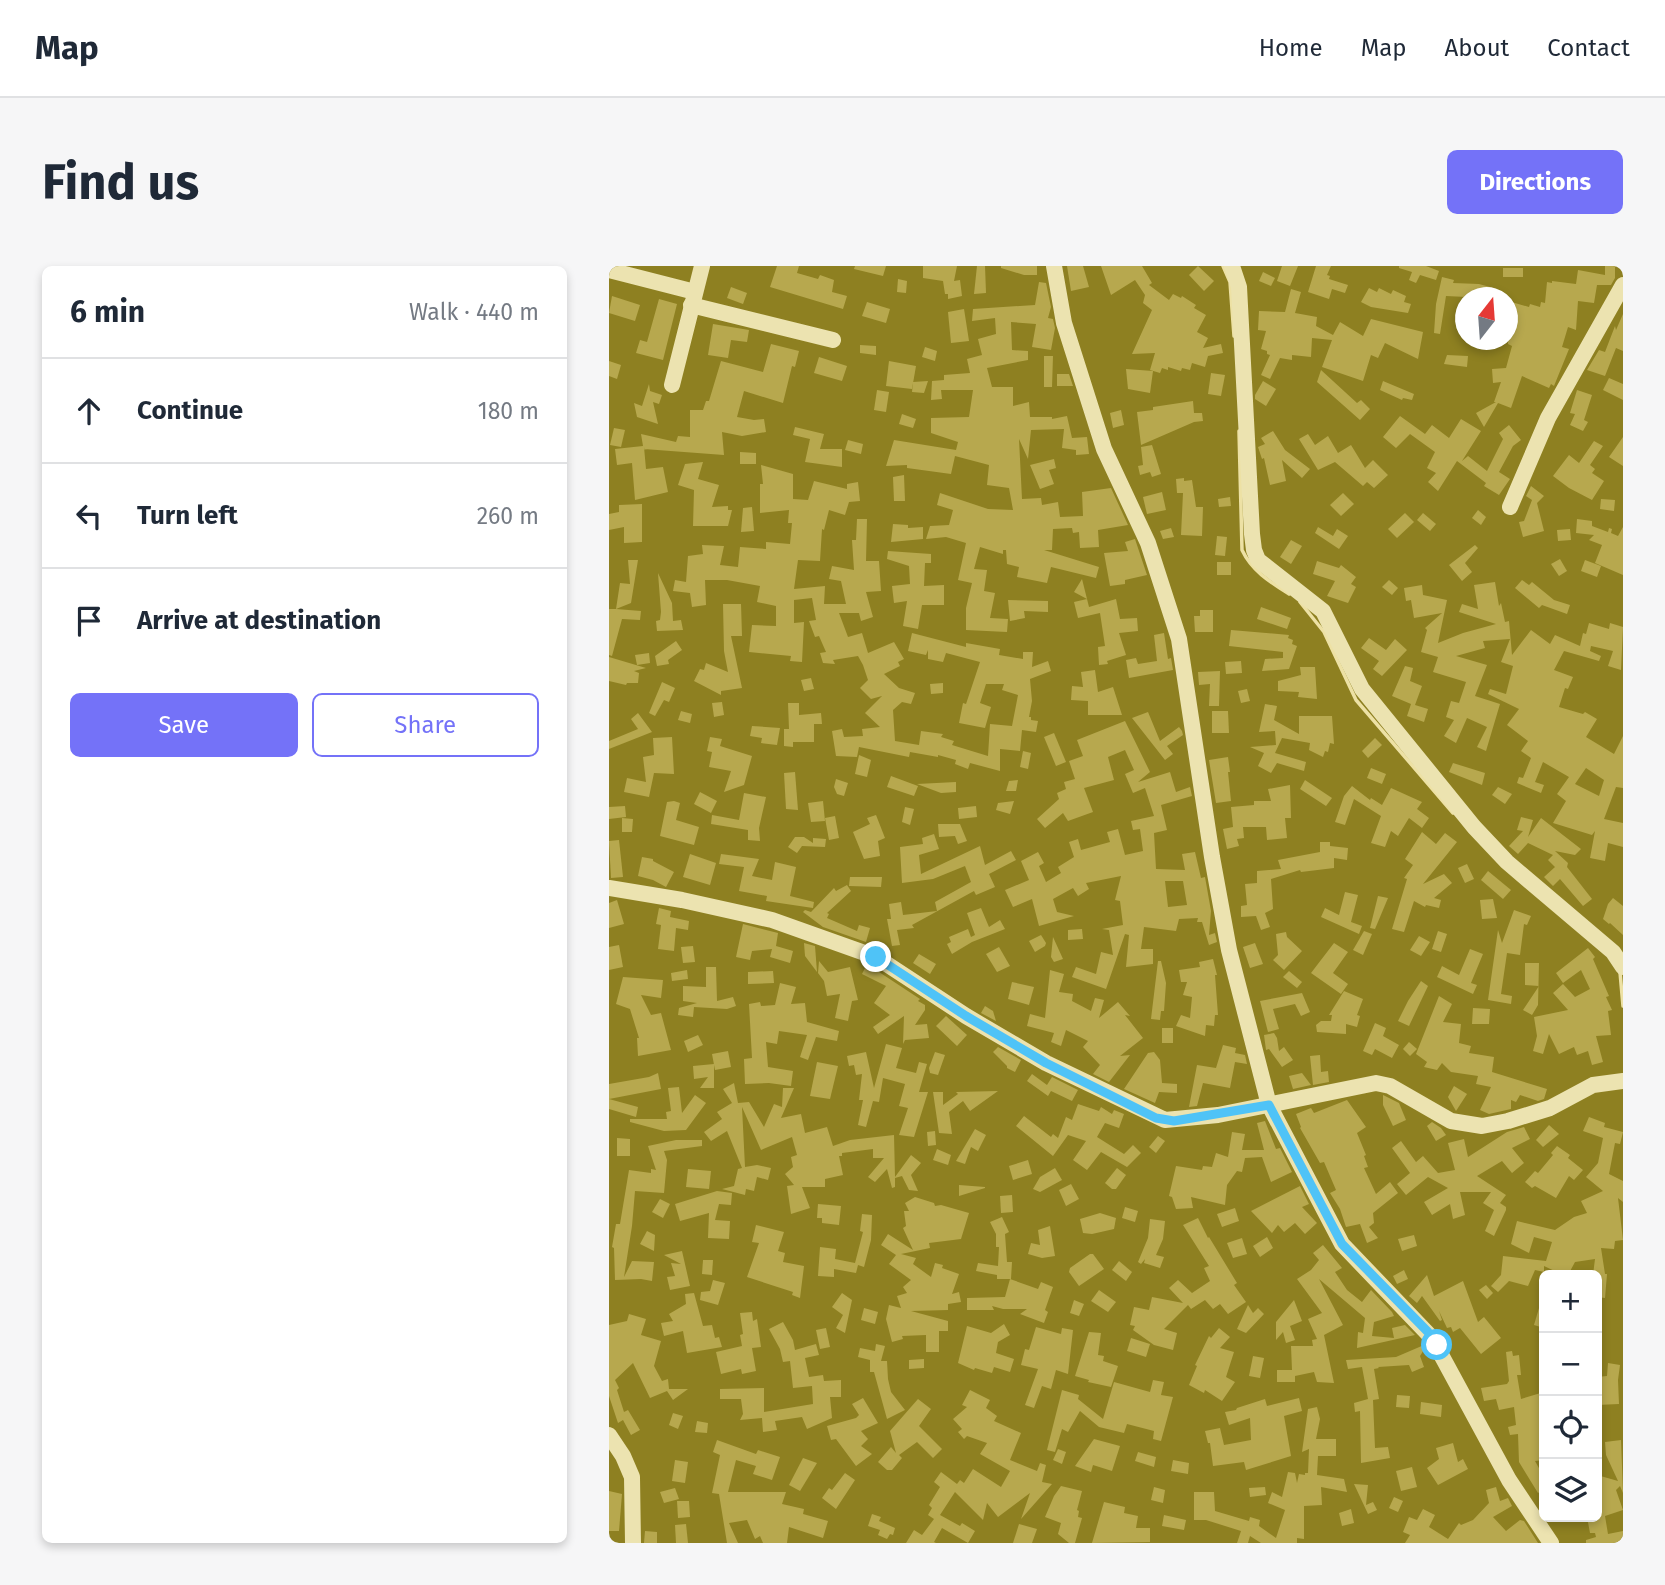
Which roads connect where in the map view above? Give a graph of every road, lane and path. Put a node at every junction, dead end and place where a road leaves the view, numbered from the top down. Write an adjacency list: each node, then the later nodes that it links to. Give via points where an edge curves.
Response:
1 (702, 266): 6 (street)
2 (1054, 266): 13 (street, via 1064,323 1104,449 1148,543 1179,639 1229,950)
3 (1232, 266): 11 (street, via 1239,287 1252,534 1258,560 1323,611 1362,689 1474,827 1507,862 1613,952)
4 (609, 270): 6 (street)
5 (1623, 285): 9 (street, via 1548,418)
6 (693, 298): 7 (street); 8 (street)
7 (833, 340)
8 (672, 385)
9 (1510, 507)
10 (609, 888): 13 (street, via 772,920 876,957 1046,1063 1156,1118 1174,1121)
11 (1623, 967)
12 (1621, 1081): 13 (street, via 1593,1086 1550,1108 1482,1126 1451,1121 1376,1083)
13 (1269, 1105): 16 (street, via 1342,1244 1432,1338 1509,1480)
14 (609, 1435): 15 (street, via 632,1477)
15 (633, 1543)
16 (1551, 1543)

